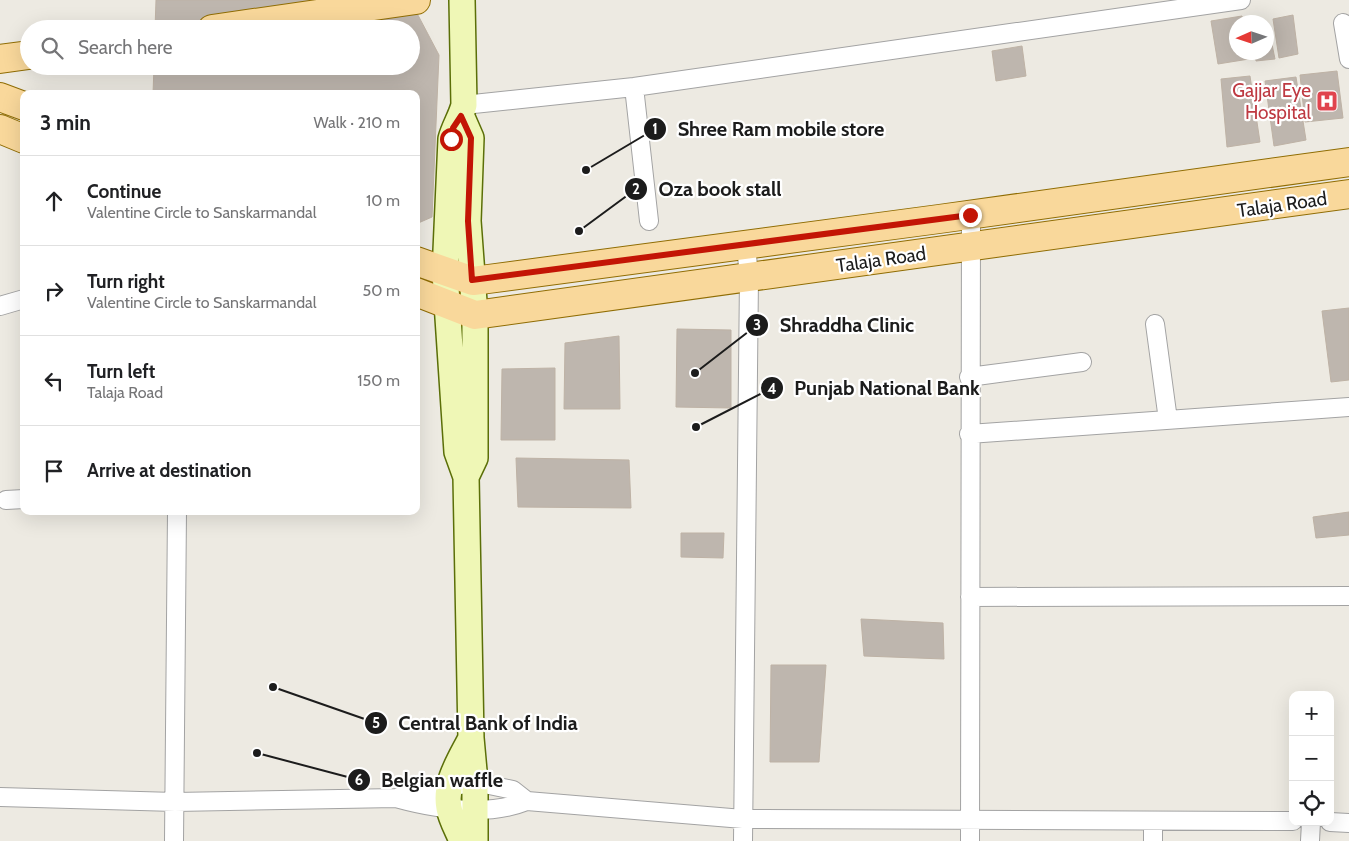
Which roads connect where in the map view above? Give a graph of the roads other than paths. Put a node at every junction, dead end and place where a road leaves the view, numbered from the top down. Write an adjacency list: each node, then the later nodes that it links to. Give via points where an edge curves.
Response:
1 (416, 0): 4 (main road)
2 (462, 0): 12 (main road)
3 (1241, 0): 9 (street)
4 (275, 20)
5 (1343, 23): 8 (street)
6 (20, 56): 7 (main road)
7 (0, 59)
8 (1349, 59)
9 (634, 87): 12 (street); 18 (street)
10 (0, 97): 11 (main road)
11 (20, 104)
12 (462, 110): 22 (main road, via 451,139); 24 (main road, via 471,138 468,221)
13 (0, 129): 14 (main road)
14 (20, 137)
15 (1349, 162): 17 (main road, Talaja Road)
16 (1349, 194): 20 (main road, Talaja Road)
17 (970, 215): 19 (main road, Talaja Road); 20 (street)
18 (648, 221)
19 (746, 245): 23 (street); 24 (main road, Talaja Road)
20 (969, 247): 23 (main road, Talaja Road); 32 (street)
21 (420, 263): 22 (main road, Talaja Road)
22 (446, 273): 24 (main road, Talaja Road); 27 (main road)
23 (749, 278): 29 (main road, Talaja Road); 47 (street)
24 (472, 280): 29 (main road)
25 (420, 294): 27 (main road, Talaja Road)
26 (20, 300): 28 (street)
27 (447, 304): 29 (main road, Talaja Road); 36 (main road, via 457,452)
28 (0, 306)
29 (475, 315): 36 (main road, via 475,458)
30 (1155, 324): 34 (street)
31 (1082, 362): 32 (street)
32 (969, 377): 35 (street)
33 (1349, 407): 34 (street)
34 (1168, 420): 35 (street)
35 (969, 434): 39 (street)
36 (466, 478): 40 (main road)
37 (178, 515): 45 (street)
38 (1349, 596): 39 (street)
39 (970, 597): 48 (street)
40 (471, 738): 41 (main road); 43 (main road, via 453,773)
41 (475, 782): 43 (street); 44 (street, via 513,790); 46 (main road)
42 (0, 797): 45 (street)
43 (449, 797): 45 (street, via 420,805 396,798); 46 (street); 55 (main road)
44 (527, 801): 46 (street, via 510,808); 47 (street)
45 (175, 802): 54 (street)
46 (476, 809): 56 (main road)
47 (743, 818): 48 (street); 57 (street)
48 (970, 820): 49 (street); 58 (street)
49 (1153, 820): 50 (street); 59 (street)
50 (1289, 821)
51 (1334, 822): 52 (street)
52 (1349, 823)
53 (1311, 826): 60 (street)
54 (174, 841)
55 (462, 841)
56 (475, 841)
57 (743, 841)
58 (970, 841)
59 (1153, 841)
60 (1310, 841)

